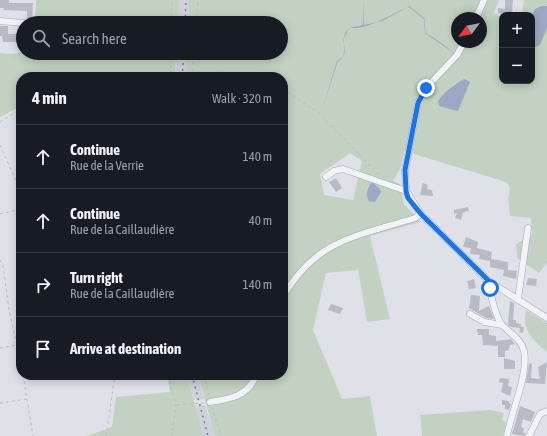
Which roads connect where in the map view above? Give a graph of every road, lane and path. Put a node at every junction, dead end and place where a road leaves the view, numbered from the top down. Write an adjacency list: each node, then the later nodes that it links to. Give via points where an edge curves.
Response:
1 (172, 0): 5 (path)
2 (198, 0): 6 (path)
3 (484, 0): 4 (street)
4 (479, 12)
5 (171, 16)
6 (197, 16)
7 (0, 21): 8 (street)
8 (16, 22)
9 (461, 48): 22 (street, via 458,55 426,88 418,103 405,170)
10 (171, 60): 12 (path)
11 (193, 60): 13 (path)
12 (171, 72)
13 (192, 72): 14 (path)
14 (238, 72)
15 (288, 92): 21 (path, via 320,114)
16 (16, 112): 17 (path)
17 (0, 122)
18 (0, 145): 20 (path)
19 (326, 177): 21 (street, via 334,171 343,169)
20 (16, 181)
21 (387, 184): 22 (street)
22 (406, 191): 25 (street, via 408,198)
23 (16, 209): 24 (path)
24 (0, 214)
25 (421, 214): 28 (street); 29 (street, via 341,241 325,250 309,261)
26 (528, 228): 30 (street)
27 (0, 260): 34 (path)
28 (490, 282): 30 (street); 33 (street, via 493,301)
29 (288, 289)
30 (518, 299): 32 (street)
31 (470, 314): 33 (street, via 484,322)
32 (547, 318)
33 (502, 325): 52 (street, via 517,337 524,352 523,376)
34 (16, 337)
35 (16, 345): 36 (path)
36 (0, 348)
37 (24, 380): 42 (path)
38 (115, 380): 48 (path)
39 (169, 380): 45 (path)
40 (205, 380): 43 (path)
41 (253, 380): 43 (street, via 248,390 232,399)
42 (27, 399): 44 (path); 47 (path)
43 (210, 402): 45 (path); 51 (path)
44 (0, 403)
45 (176, 405): 50 (path)
46 (547, 411): 53 (street, via 540,414)
47 (33, 436)
48 (106, 436)
49 (169, 436): 50 (path)
50 (172, 436)
51 (221, 436)
52 (507, 436)
53 (529, 436)

